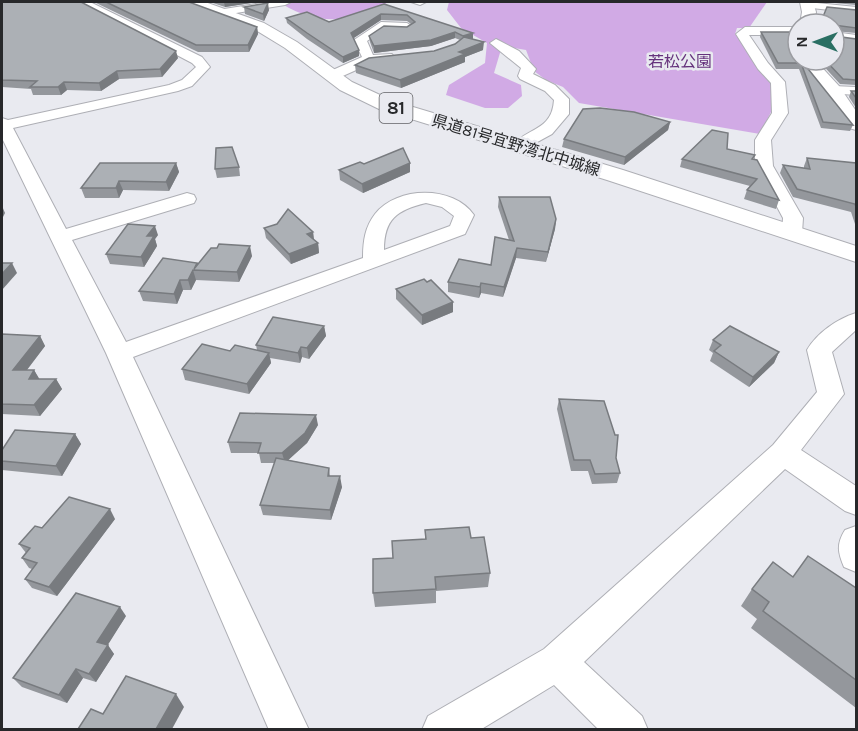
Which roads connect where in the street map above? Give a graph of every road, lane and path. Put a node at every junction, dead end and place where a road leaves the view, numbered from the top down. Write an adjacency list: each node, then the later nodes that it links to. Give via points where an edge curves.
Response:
1 (82, 2): 17 (street, via 197,60 203,67 187,83 174,88)
2 (194, 2): 6 (main road, 県道81号宜野湾北中城線 / 81)
3 (285, 2): 6 (street)
4 (806, 3): 5 (street)
5 (856, 10)
6 (224, 12): 13 (main road, 県道81号宜野湾北中城線 / 81, via 277,36)
7 (408, 27): 11 (street, via 381,26 360,40)
8 (786, 31): 21 (street, via 742,34 778,82 780,113 763,140 764,166 793,218)
9 (496, 43): 18 (street, via 523,62 529,69 525,76 550,88 562,99 561,114 546,131)
10 (398, 56): 11 (street)
11 (369, 59): 13 (street)
12 (817, 72): 14 (main road)
13 (331, 76): 18 (main road, 県道81号宜野湾北中城線 / 81, via 386,105)
14 (833, 90): 15 (street); 16 (main road)
15 (856, 91)
16 (856, 124)
17 (2, 125): 22 (street)
18 (519, 147): 19 (main road, 県道81号宜野湾北中城線 / 81)
19 (615, 175): 21 (main road, 県道81号宜野湾北中城線 / 81); 25 (main road, 県道81号宜野湾北中城線 / 81, via 721,226)
20 (187, 199): 22 (street)
21 (792, 233): 23 (main road, 県道81号宜野湾北中城線 / 81)
22 (60, 237): 27 (street)
23 (856, 255)
24 (374, 261): 27 (street)
25 (856, 273)
26 (856, 321): 28 (street, via 846,325 819,351 831,394)
27 (119, 353): 33 (street)
28 (783, 453): 29 (street); 32 (street)
29 (856, 502)
30 (856, 540): 31 (street)
31 (856, 557)
32 (557, 662): 34 (street); 35 (street)
33 (289, 729)
34 (442, 729)
35 (628, 729)

